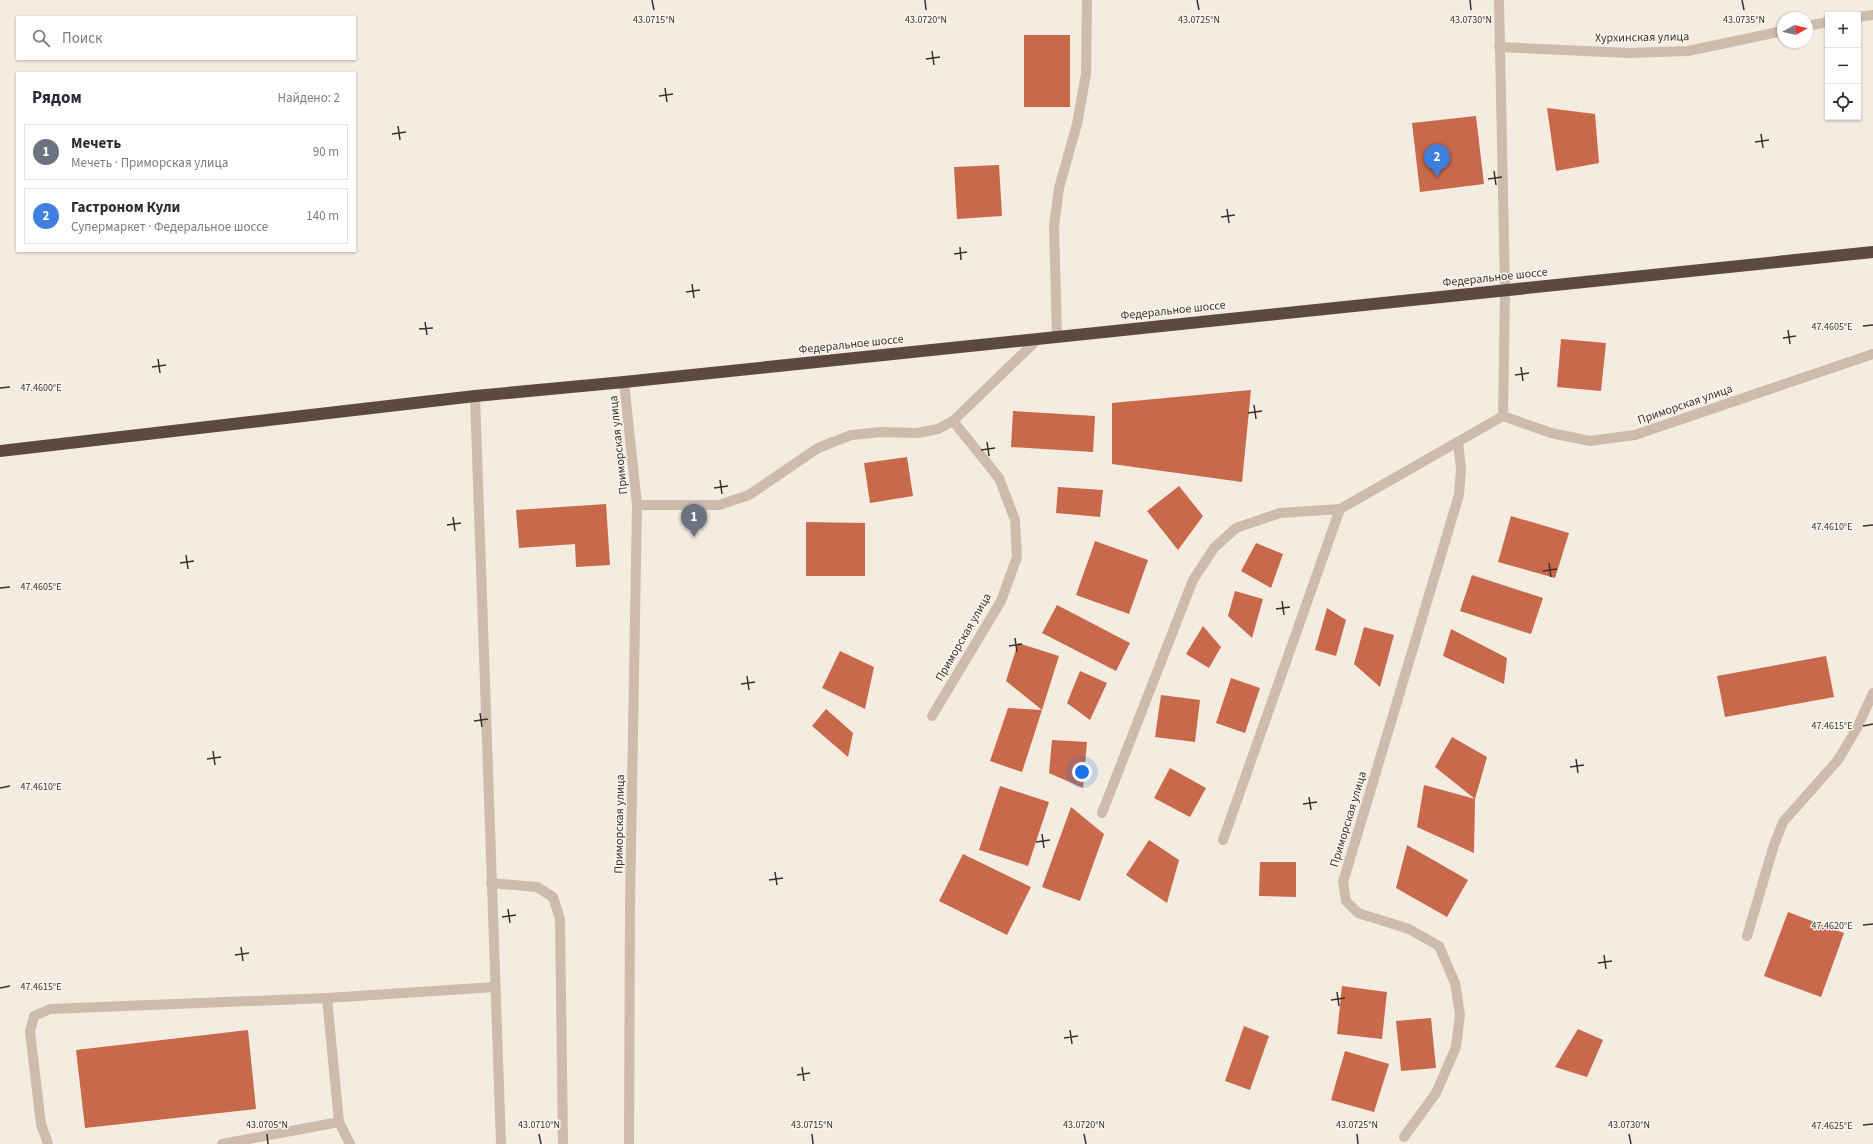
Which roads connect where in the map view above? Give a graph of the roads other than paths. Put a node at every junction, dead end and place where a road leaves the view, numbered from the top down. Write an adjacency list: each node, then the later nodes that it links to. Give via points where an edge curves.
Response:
1 (1087, 0): 11 (street, via 1086,74 1077,124 1059,188 1054,226)
2 (1499, 0): 8 (street)
3 (1873, 15): 4 (street)
4 (1861, 17)
5 (1825, 23): 6 (street)
6 (1813, 25)
7 (1777, 32): 8 (street, Хурхинская улица, via 1688,51 1629,53)
8 (1499, 47): 10 (street)
9 (1873, 252): 10 (highway, Федеральное шоссе)
10 (1505, 290): 11 (highway, Федеральное шоссе); 16 (street)
11 (1057, 336): 12 (highway, Федеральное шоссе)
12 (1039, 338): 14 (highway, Федеральное шоссе); 17 (street, Приморская улица)
13 (1873, 354): 16 (street, Приморская улица, via 1635,436 1590,441 1551,433)
14 (624, 382): 15 (highway, Федеральное шоссе); 20 (street, Приморская улица)
15 (476, 396): 19 (highway, Федеральное шоссе); 26 (street)
16 (1502, 416): 18 (street)
17 (954, 421): 20 (street, Приморская улица, via 938,429 917,432 851,435 818,448 749,495 719,505); 23 (street, Приморская улица, via 999,478 1015,520 1017,558 1001,601)
18 (1458, 442): 21 (street); 31 (street, Приморская улица, via 1461,469 1459,495 1343,882 1346,901 1358,913 1408,929 1439,946 1455,983 1460,1015 1456,1047 1436,1093)
19 (0, 451)
20 (637, 505): 37 (street, Приморская улица, via 630,904)
21 (1340, 509): 24 (street, via 1280,513 1236,528 1214,548 1193,580); 25 (street)
22 (1873, 693): 27 (street, via 1857,728 1838,760 1783,822)
23 (932, 716)
24 (1102, 813)
25 (1223, 840)
26 (491, 883): 28 (street); 36 (street, via 537,887 553,898 560,919)
27 (1747, 936)
28 (495, 987): 29 (street); 35 (street)
29 (327, 998): 30 (street); 32 (street, via 50,1009 34,1016 30,1032 41,1124)
30 (340, 1122): 33 (street); 34 (street)
31 (1404, 1137)
32 (48, 1144)
33 (222, 1144)
34 (350, 1144)
35 (501, 1144)
36 (563, 1144)
37 (629, 1144)

